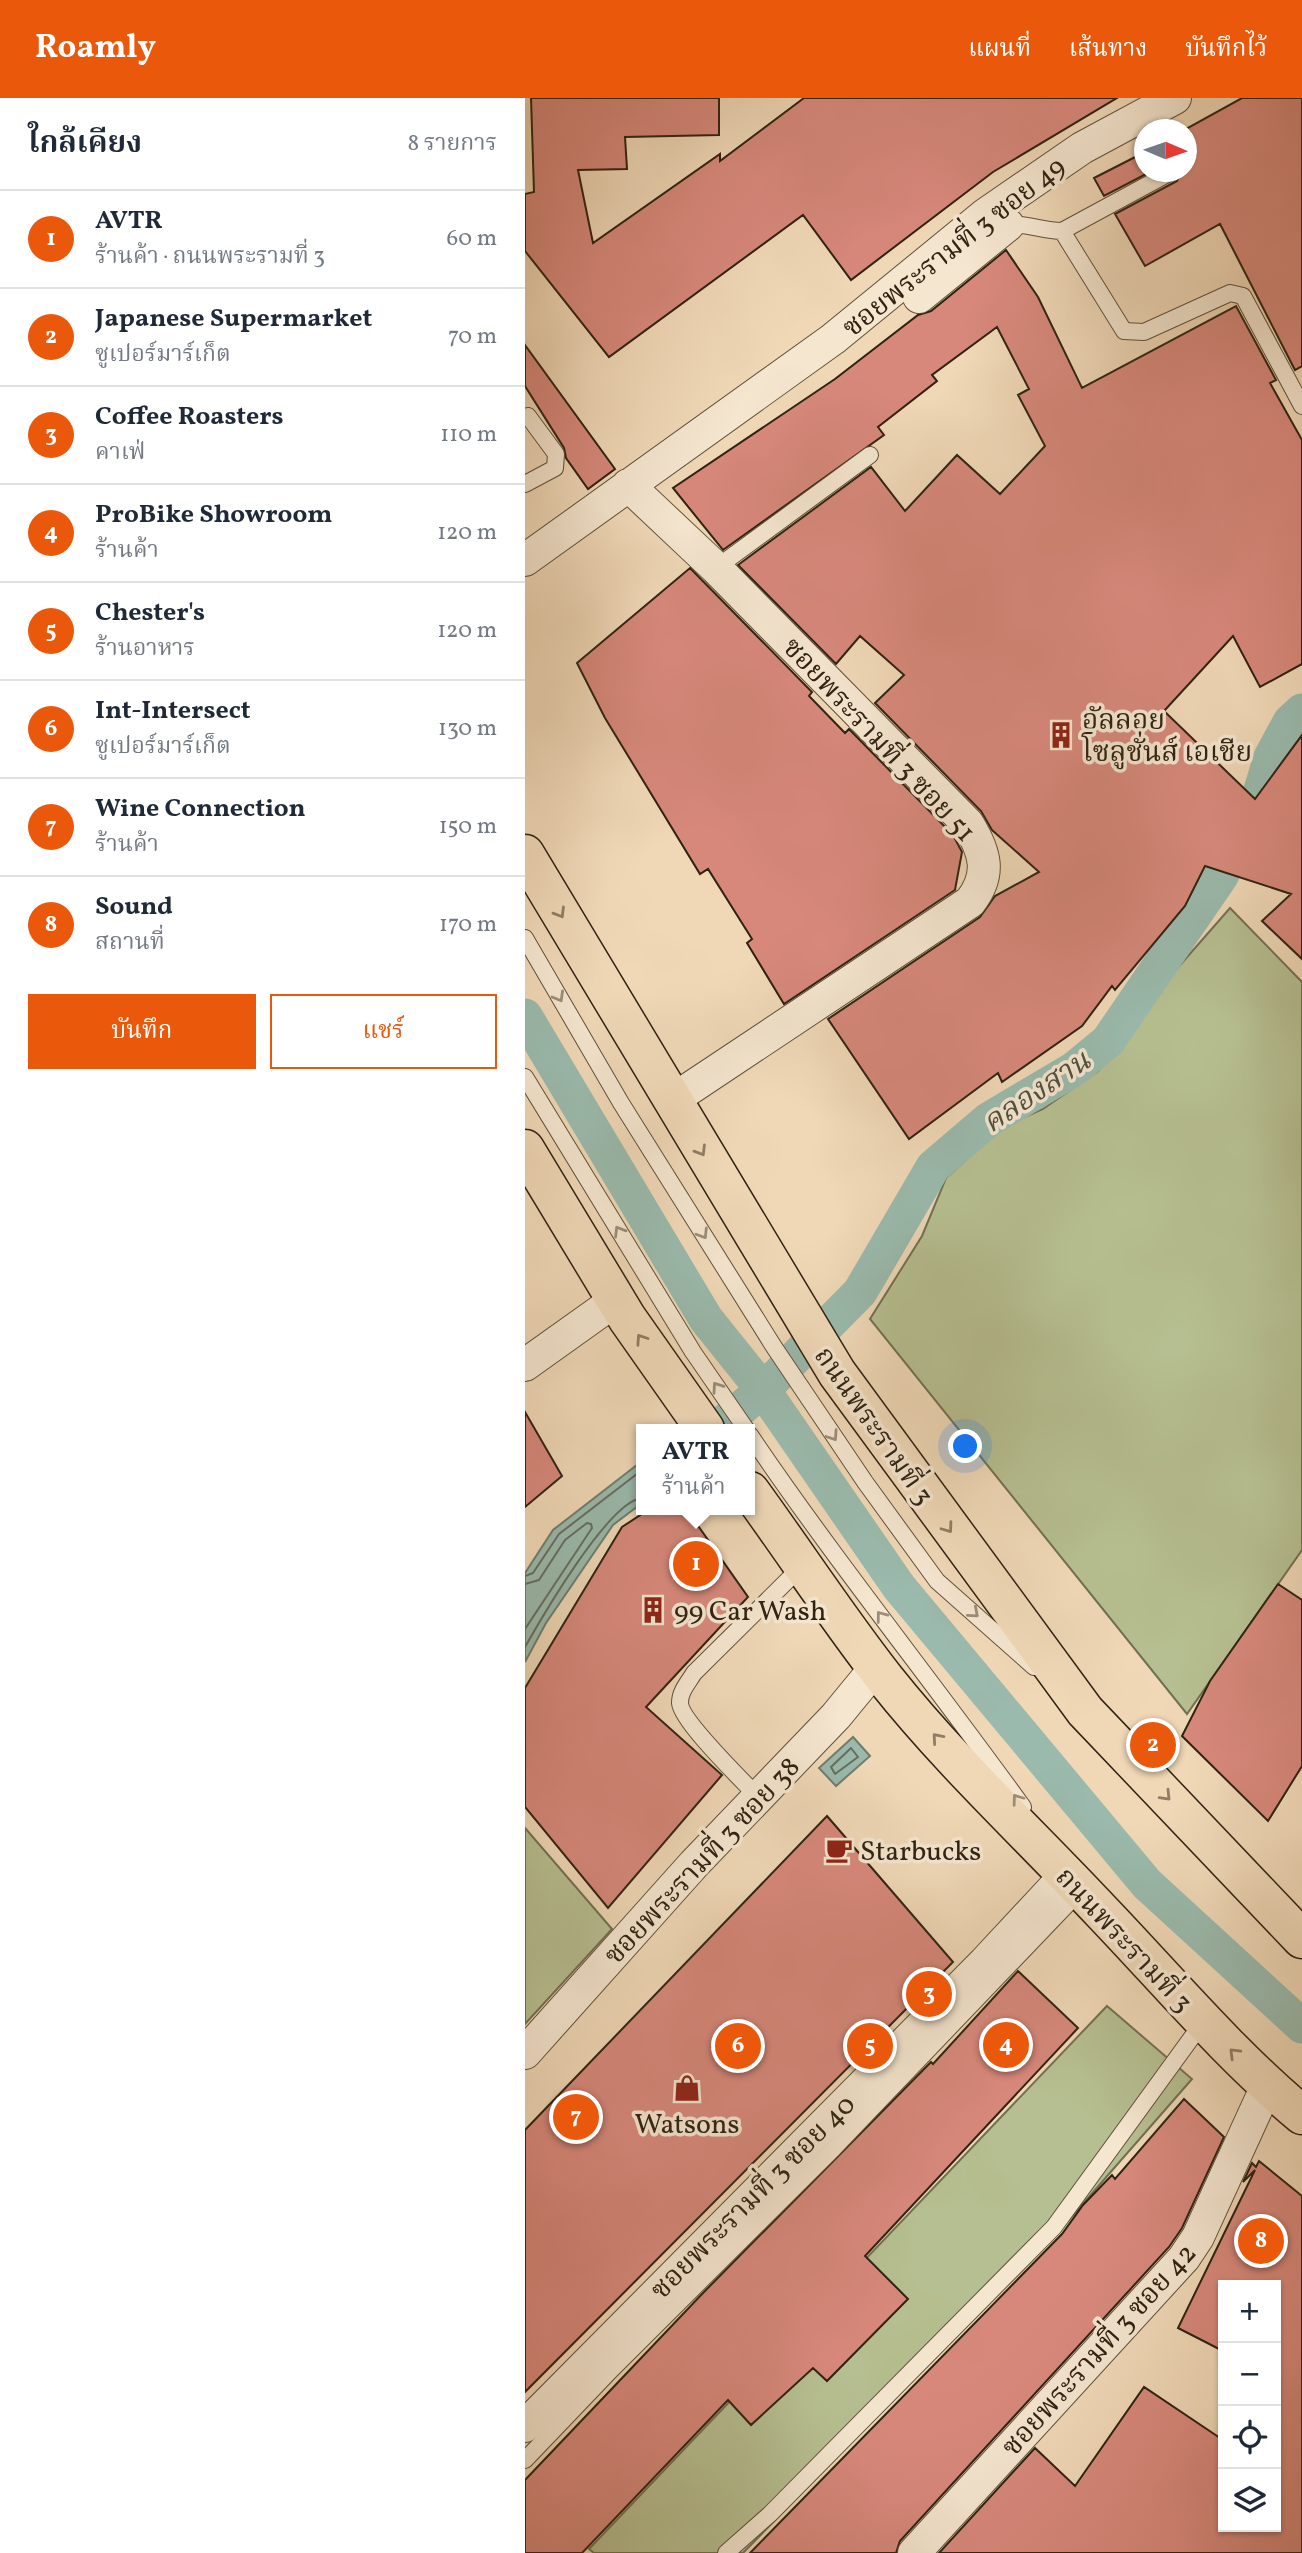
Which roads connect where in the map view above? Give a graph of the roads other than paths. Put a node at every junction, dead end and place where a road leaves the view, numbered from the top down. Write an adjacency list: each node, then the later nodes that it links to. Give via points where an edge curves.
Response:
1 (1154, 103): 5 (street, ซอยพระรามที่ 3 ซอย 49, via 986,214)
2 (1153, 182): 4 (lane)
3 (1008, 225): 4 (lane, via 1025,223); 5 (street, ซอยพระรามที่ 3 ซอย 49, via 848,354 831,360)
4 (1062, 232): 6 (lane, via 1124,331 1144,332 1230,293 1243,296)
5 (807, 357): 10 (street, ซอยพระรามที่ 3 ซอย 49)
6 (1302, 406)
7 (528, 416): 9 (lane, via 556,454 555,468)
8 (870, 455): 12 (lane)
9 (525, 484)
10 (628, 485): 11 (street, ซอยพระรามที่ 3 ซอย 49); 12 (street, ซอยพระรามที่ 3 ซอย 51)
11 (525, 560)
12 (716, 568): 16 (street, ซอยพระรามที่ 3 ซอย 51, via 968,824 981,846 986,870 970,902)
13 (525, 854): 16 (main road, ถนนพระรามที่ 3, one-way to 16)
14 (525, 938): 26 (lane, one-way to 26, via 621,1103 774,1347 937,1580)
15 (525, 1077): 21 (lane, one-way to 15)
16 (671, 1101): 26 (main road, ถนนพระรามที่ 3, one-way to 26, via 837,1373)
17 (525, 1149): 18 (main road)
18 (616, 1300): 19 (street); 20 (main road, one-way to 18, via 680,1395)
19 (525, 1365)
20 (728, 1424)
21 (733, 1424)
22 (755, 1453): 28 (lane, one-way to 22)
23 (755, 1498): 24 (main road, ถนนพระรามที่ 3)
24 (803, 1565): 25 (main road, ถนนพระรามที่ 3); 27 (lane, via 694,1673 681,1694 680,1707 701,1736)
25 (877, 1666): 27 (street, ซอยพระรามที่ 3 ซอย 38); 28 (main road, ถนนพระรามที่ 3, one-way to 25, via 998,1808)
26 (1085, 1711): 29 (main road, ถนนพระรามที่ 3, one-way to 29)
27 (758, 1797): 31 (street, ซอยพระรามที่ 3 ซอย 38)
28 (1083, 1892): 30 (main road, ถนนพระรามที่ 3); 34 (street, ซอยพระรามที่ 3 ซอย 40, via 985,1962); 35 (lane)
29 (1297, 1924)
30 (1203, 2022): 32 (main road, ถนนพระรามที่ 3, one-way to 30); 36 (lane, via 1054,2227)
31 (525, 2053)
32 (1267, 2085): 33 (main road, ถนนพระรามที่ 3); 37 (street, ซอยพระรามที่ 3 ซอย 42, via 1198,2237 1184,2258)
33 (1302, 2115)
34 (525, 2426)
35 (525, 2460)
36 (726, 2553)
37 (914, 2553)

